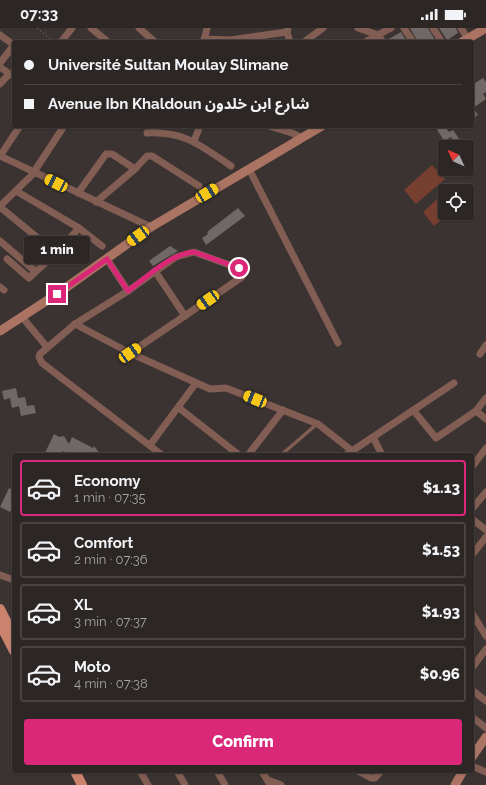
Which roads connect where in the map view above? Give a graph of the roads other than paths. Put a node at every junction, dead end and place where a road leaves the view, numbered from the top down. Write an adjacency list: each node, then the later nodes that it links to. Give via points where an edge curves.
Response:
1 (72, 28): 15 (street)
2 (91, 28): 16 (street)
3 (138, 28): 17 (street)
4 (207, 28): 18 (street)
5 (323, 28): 20 (street)
6 (358, 28): 14 (street)
7 (391, 28): 14 (street)
8 (404, 28): 23 (street)
9 (433, 28): 24 (street)
10 (461, 28): 25 (street)
11 (486, 28): 25 (street)
12 (288, 30): 18 (street, via 230,40); 19 (street)
13 (0, 35): 26 (street)
14 (378, 35): 21 (street); 22 (street)
15 (65, 40)
16 (106, 40)
17 (153, 40)
18 (204, 40)
19 (290, 40)
20 (307, 40)
21 (369, 40)
22 (382, 40)
23 (412, 40)
24 (441, 40)
25 (465, 40)
26 (12, 44)
27 (12, 48): 28 (street)
28 (0, 63)
29 (0, 67): 30 (street)
30 (12, 76): 31 (street)
31 (0, 84)
32 (19, 128): 40 (street)
33 (63, 128): 44 (street)
34 (199, 128): 39 (street)
35 (283, 128): 38 (street)
36 (319, 128): 38 (street)
37 (147, 132): 39 (street, via 178,135)
38 (302, 138): 43 (street)
39 (194, 141): 41 (street)
40 (0, 156): 44 (street)
41 (231, 166)
42 (135, 169): 45 (street, via 147,156 152,156); 47 (street, via 112,154 106,154); 48 (street)
43 (249, 169): 50 (street); 64 (street)
44 (34, 173): 46 (street); 47 (street)
45 (199, 186)
46 (16, 191): 49 (street); 51 (street)
47 (78, 194): 48 (street)
48 (96, 202): 50 (street)
49 (1, 204): 54 (street)
50 (151, 227): 56 (street)
51 (79, 228): 53 (street); 54 (street)
52 (0, 241): 57 (street)
53 (102, 246)
54 (56, 253): 57 (street)
55 (7, 259): 57 (street, via 27,278)
56 (107, 259): 59 (street); 61 (street)
57 (35, 271)
58 (156, 271): 59 (street); 60 (street); 60 (street, via 176,257 194,252 243,270 242,277)
59 (128, 291): 62 (street)
60 (184, 316): 67 (street)
61 (22, 317): 63 (street); 66 (street)
62 (75, 324): 66 (street); 67 (street)
63 (0, 331)
64 (338, 344)
65 (486, 345): 68 (street)
66 (47, 347): 79 (street, via 39,357 42,362)
67 (130, 353): 69 (street)
68 (480, 354)
69 (196, 383): 72 (street); 73 (street, via 210,389 226,388)
70 (454, 383): 74 (street)
71 (486, 398): 75 (street)
72 (179, 408): 79 (street); 82 (street)
73 (283, 410): 77 (street); 83 (street)
74 (414, 410): 75 (street, via 436,438); 78 (street)
75 (476, 412): 76 (street)
76 (486, 420)
77 (318, 424): 84 (lane); 85 (street)
78 (373, 437): 85 (street); 86 (street)
79 (150, 445): 81 (street)
80 (486, 448): 87 (street)
81 (160, 453)
82 (236, 453)
83 (250, 453)
84 (283, 453)
85 (348, 453)
86 (381, 453)
87 (474, 464)
88 (486, 492): 89 (street)
89 (474, 507)
90 (474, 521): 91 (street)
91 (486, 530)
92 (486, 537): 93 (street)
93 (474, 552)
94 (0, 575): 95 (street)
95 (12, 579)
96 (0, 609): 99 (main road)
97 (474, 616): 100 (street)
98 (0, 624): 101 (main road)
99 (12, 633)
100 (486, 636)
101 (12, 647)
102 (486, 649): 103 (street)
103 (474, 665)
104 (474, 692): 105 (street)
105 (486, 701)
106 (474, 719): 107 (street)
107 (486, 728)
108 (486, 737): 109 (street)
109 (474, 751)
110 (474, 767): 111 (street)
111 (486, 772)
112 (76, 773): 122 (main road)
113 (83, 773): 123 (main road)
114 (141, 773): 124 (street)
115 (178, 773): 125 (street)
116 (218, 773): 126 (street)
117 (263, 773): 121 (street)
118 (363, 773): 119 (street, via 375,778)
119 (379, 773)
120 (462, 773): 128 (street)
121 (269, 783): 127 (street)
122 (82, 785)
123 (90, 785)
124 (148, 785)
125 (185, 785)
126 (225, 785)
127 (281, 785)
128 (455, 785)

